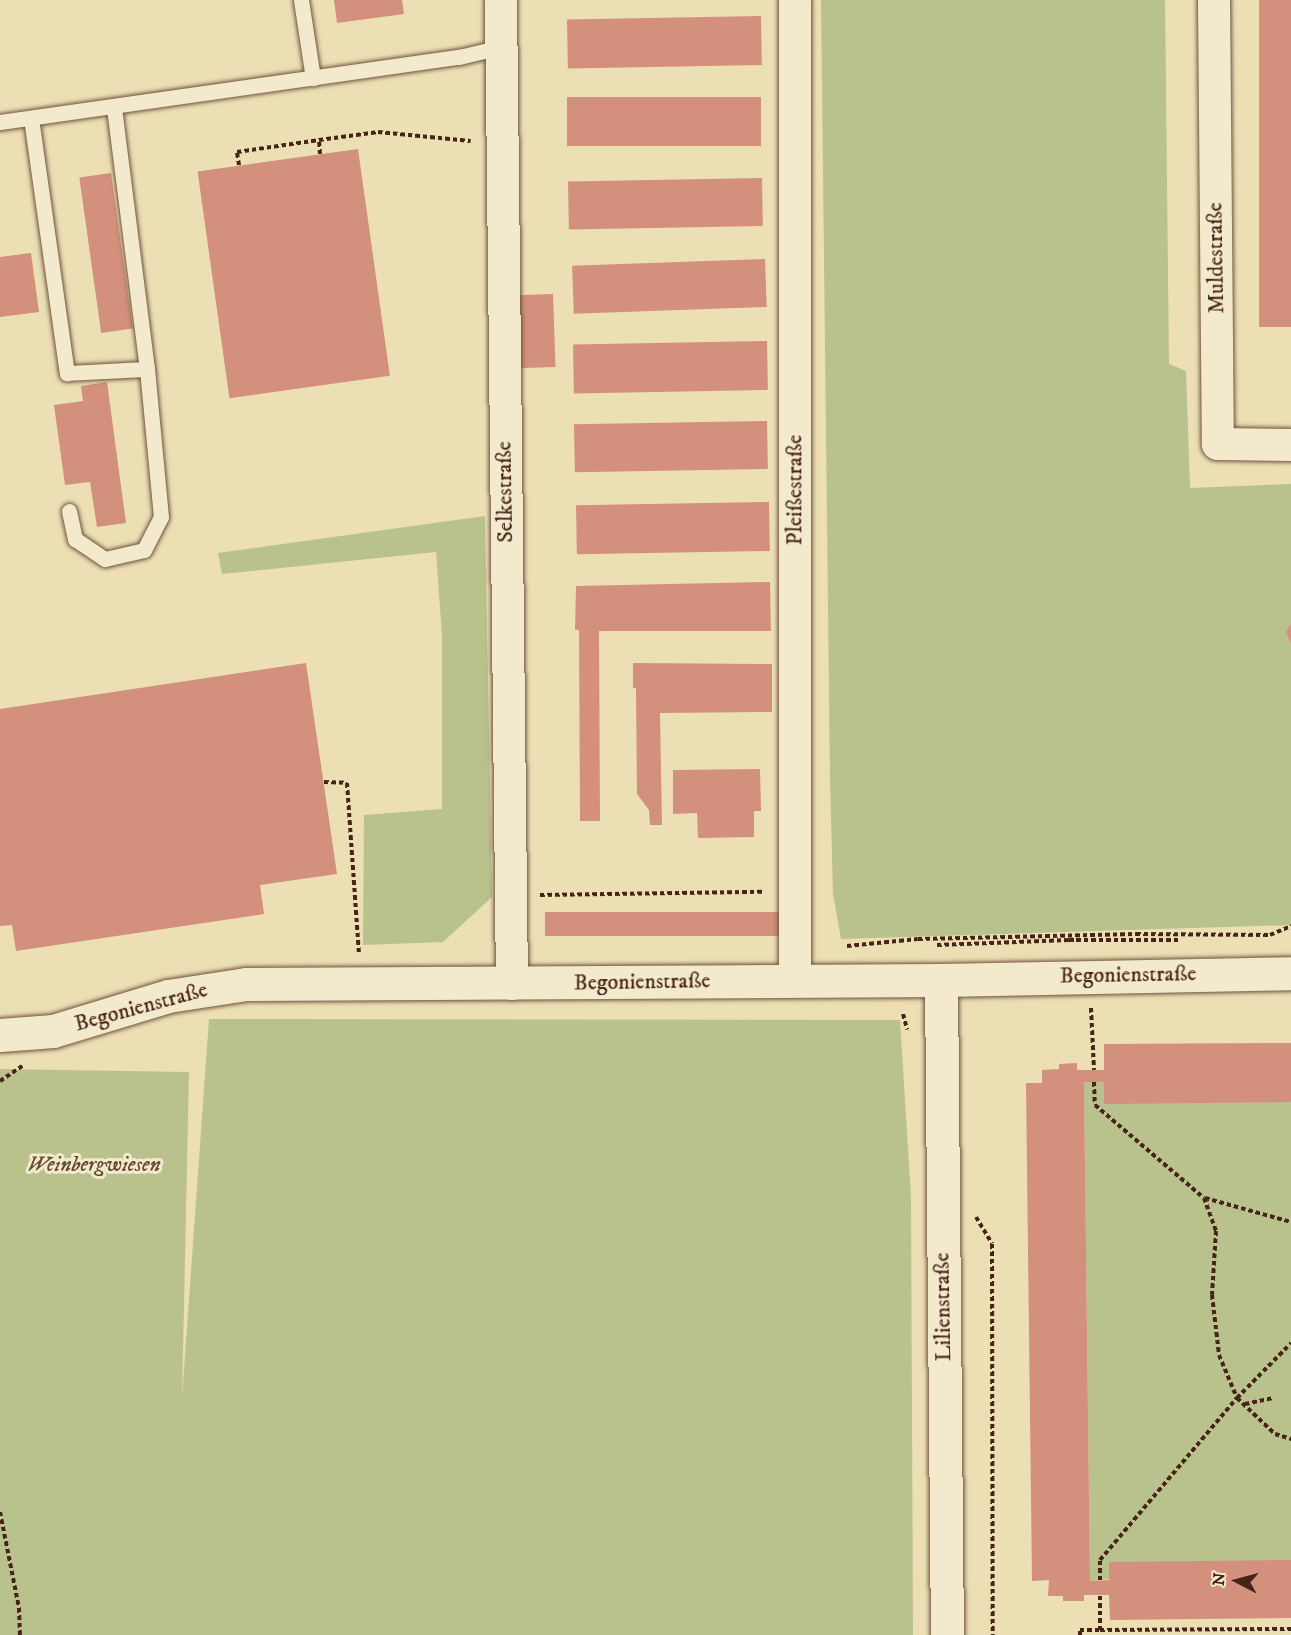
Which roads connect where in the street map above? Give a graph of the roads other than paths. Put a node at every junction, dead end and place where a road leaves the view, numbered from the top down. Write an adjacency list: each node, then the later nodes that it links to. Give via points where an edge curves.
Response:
1 (301, 0): 6 (lane)
2 (501, 0): 5 (street, Selkestraße)
3 (795, 0): 15 (street, Pleißestraße)
4 (1214, 0): 11 (street, Muldestraße, via 1218,444)
5 (501, 47): 6 (lane); 16 (street, Selkestraße)
6 (314, 78): 7 (lane)
7 (114, 106): 8 (lane); 10 (lane)
8 (31, 118): 9 (lane); 10 (lane, via 66,373)
9 (0, 122)
10 (147, 369): 12 (lane, via 161,517 144,550 105,560 75,539)
11 (1291, 445)
12 (69, 511)
13 (1291, 974): 14 (street, Begonienstraße)
14 (941, 980): 15 (street, Begonienstraße); 18 (street, Lilienstraße)
15 (795, 981): 16 (street, Begonienstraße)
16 (512, 984): 17 (street, Begonienstraße, via 246,984 168,996 53,1031)
17 (0, 1035)
18 (947, 1635)

